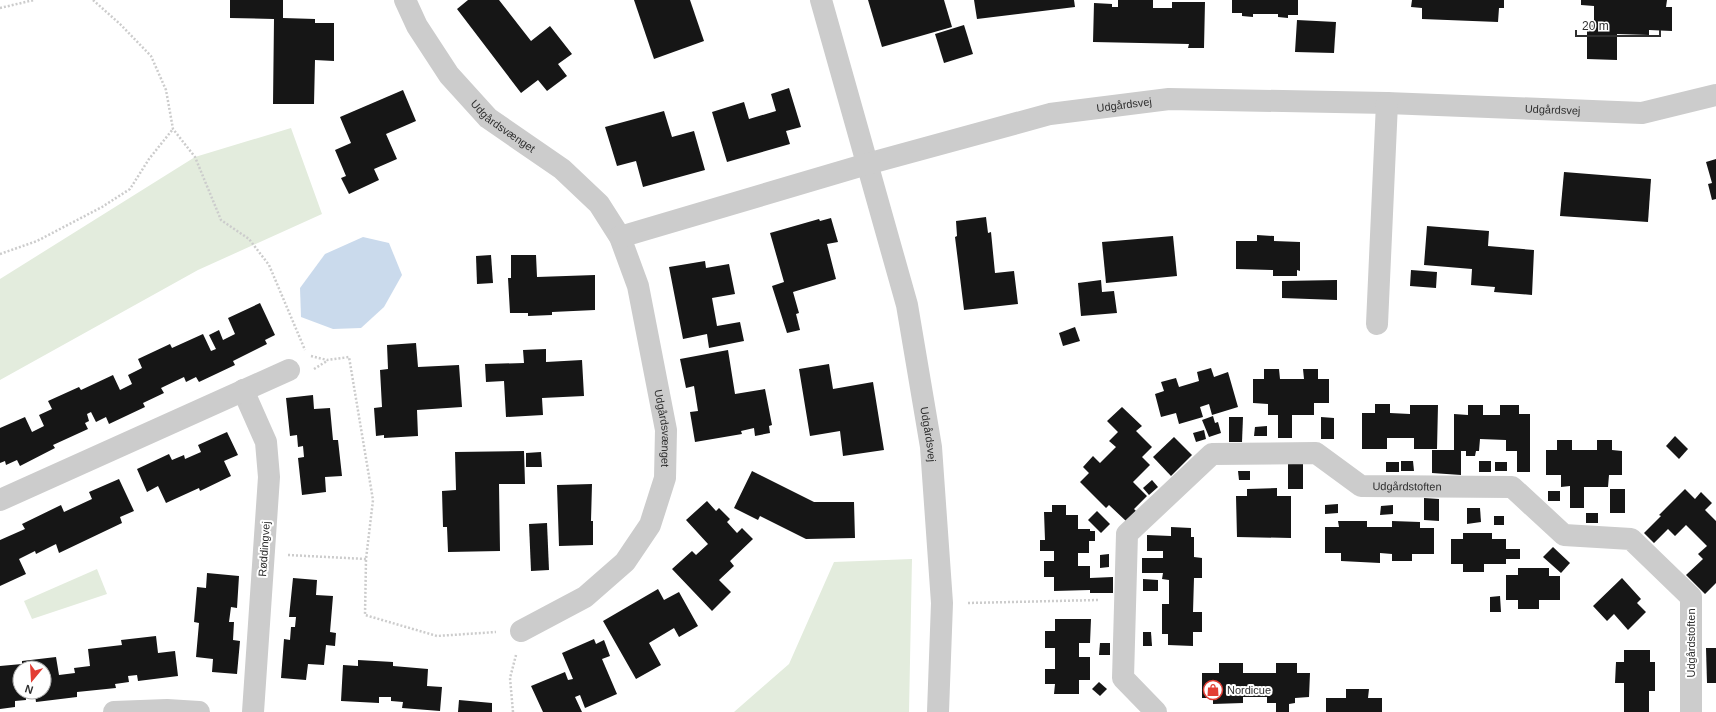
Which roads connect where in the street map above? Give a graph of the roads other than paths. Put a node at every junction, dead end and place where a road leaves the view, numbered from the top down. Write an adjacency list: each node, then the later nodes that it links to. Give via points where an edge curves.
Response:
1 (405, 0): 6 (street, Udgårdsvænget, via 417,26 454,81 488,118 562,170 599,204)
2 (821, 0): 5 (street, Udgårdsvej)
3 (1716, 95): 4 (street, Udgårdsvej, via 1642,113)
4 (1387, 103): 5 (street, Udgårdsvej, via 1169,99 1050,114); 7 (street)
5 (867, 164): 6 (street); 15 (street, Udgårdsvej, via 908,305 931,447 942,603)
6 (620, 237): 11 (street, Udgårdsvænget, via 638,286 666,430 665,478 650,526 625,562 585,597)
7 (1377, 324)
8 (289, 370): 9 (street)
9 (243, 390): 10 (street); 14 (street, Røddingvej, via 266,442 269,477)
10 (0, 500)
11 (521, 631)
12 (114, 712): 13 (street)
13 (200, 712)
14 (253, 712)
15 (938, 712)
16 (1156, 712): 17 (street, Udgårdstoften, via 1124,678 1127,534 1212,454 1316,453 1361,486 1512,488 1564,534 1631,539 1691,596)
17 (1691, 712)

